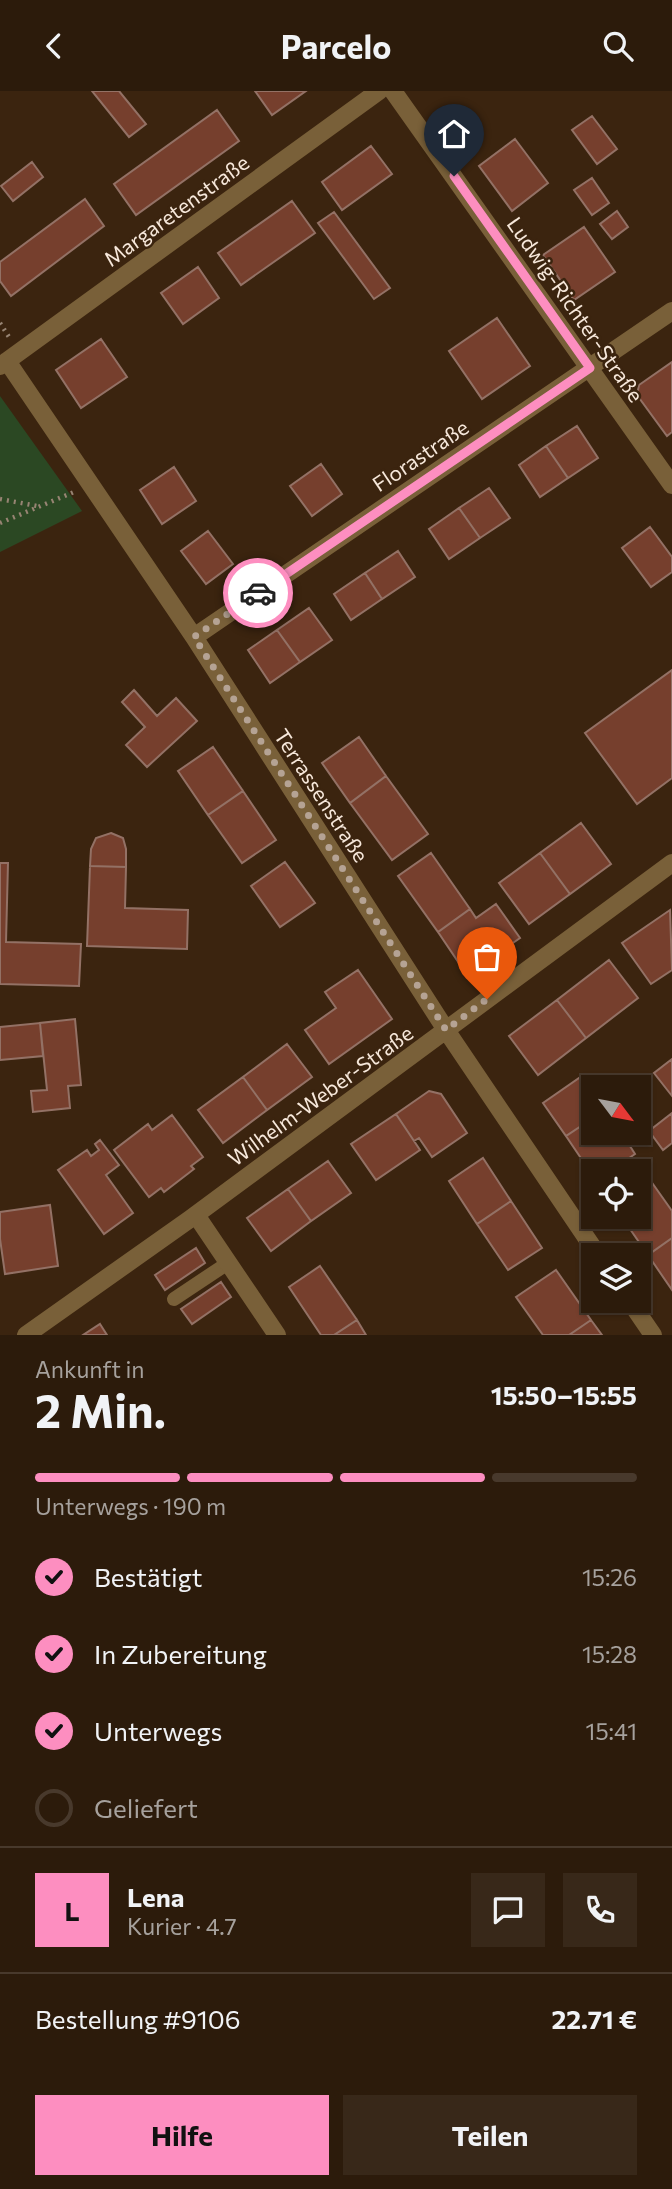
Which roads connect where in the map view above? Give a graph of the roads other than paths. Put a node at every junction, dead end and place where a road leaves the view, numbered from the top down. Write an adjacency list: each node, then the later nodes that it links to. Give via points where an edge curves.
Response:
1 (379, 91): 4 (street, Margaretenstraße)
2 (393, 91): 5 (street, Ludwig-Richter-Straße)
3 (672, 311): 5 (street, Florastraße)
4 (3, 363): 7 (street, Terrassenstraße)
5 (590, 368): 6 (street, Ludwig-Richter-Straße); 7 (street, Florastraße)
6 (672, 485)
7 (194, 637): 9 (street, Terrassenstraße)
8 (672, 863): 9 (street, Wilhelm-Weber-Straße)
9 (446, 1030): 10 (street, Wilhelm-Weber-Straße); 11 (street, Terrassenstraße)
10 (196, 1215): 12 (street); 15 (street, Wilhelm-Weber-Straße)
11 (590, 1243)
12 (228, 1262): 13 (lane); 16 (street)
13 (174, 1299)
14 (638, 1313): 17 (street)
15 (26, 1335)
16 (277, 1335)
17 (653, 1335)

